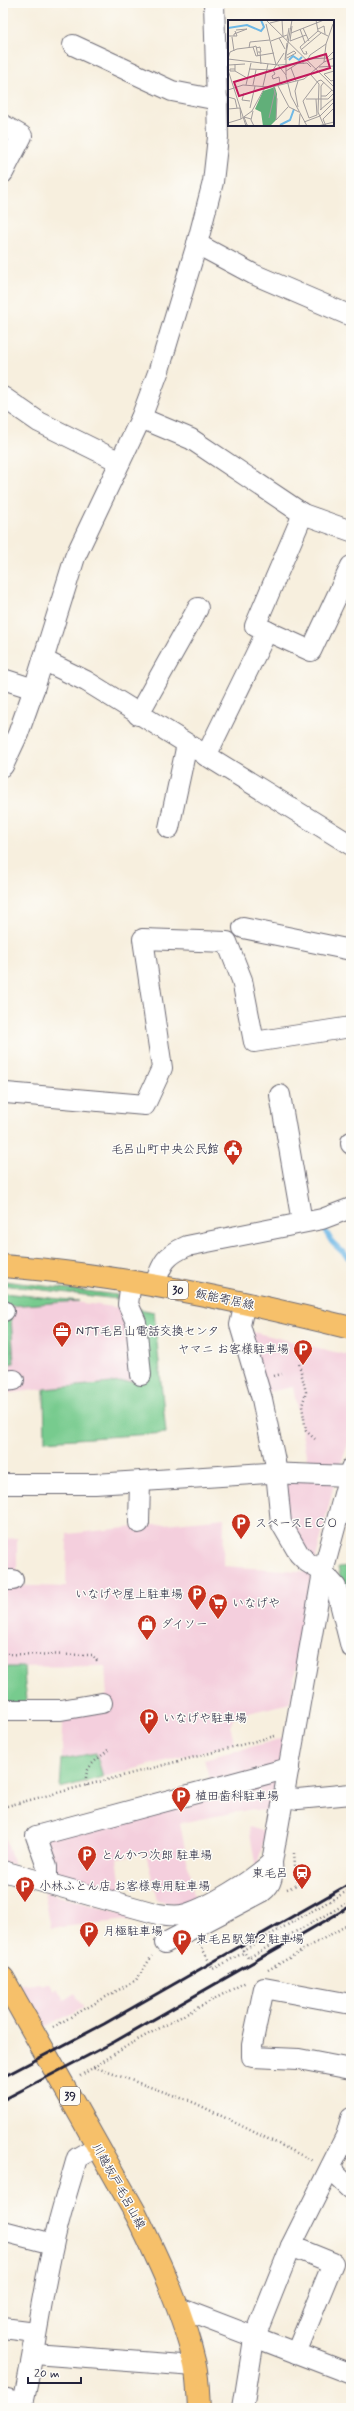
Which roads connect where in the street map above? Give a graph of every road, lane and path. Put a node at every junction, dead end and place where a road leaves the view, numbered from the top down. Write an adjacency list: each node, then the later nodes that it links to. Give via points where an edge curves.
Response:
1 (214, 3): 3 (street)
2 (73, 45): 3 (street, via 172,91)
3 (218, 100): 6 (street, via 216,166)
4 (3, 125): 5 (street, via 22,136)
5 (3, 173)
6 (197, 244): 7 (street, via 254,274); 9 (street, via 159,370)
7 (351, 316)
8 (3, 397): 10 (street, via 39,422)
9 (140, 418): 10 (street); 11 (street, via 192,439)
10 (120, 462): 16 (street, via 75,557)
11 (304, 514): 12 (street); 15 (street, via 255,626)
12 (351, 531)
13 (351, 566): 15 (street, via 312,651)
14 (198, 608): 19 (street)
15 (267, 632): 21 (street)
16 (43, 660): 18 (street); 19 (street, via 86,681)
17 (3, 679): 18 (street)
18 (34, 688): 22 (street, via 18,734)
19 (138, 716): 20 (street)
20 (187, 744): 21 (street); 23 (street)
21 (206, 756): 24 (street)
22 (3, 766)
23 (169, 828)
24 (351, 845)
25 (242, 928): 26 (street)
26 (351, 950)
27 (351, 1027): 28 (street, via 254,1042 242,980 227,942 143,939 162,1068 145,1105)
28 (6, 1093)
29 (280, 1095): 31 (street)
30 (351, 1208): 31 (street, via 322,1219)
31 (302, 1222): 34 (street, via 187,1246 174,1251 163,1262)
32 (3, 1266): 33 (main road, 飯能寄居線 / 30)
33 (131, 1282): 34 (main road, 飯能寄居線 / 30); 38 (street, via 128,1304 136,1322)
34 (154, 1286): 35 (main road, 飯能寄居線 / 30)
35 (245, 1303): 36 (main road, 飯能寄居線 / 30); 40 (street, via 240,1325 262,1399)
36 (351, 1328)
37 (299, 1364): 39 (path, via 306,1392 302,1406 306,1431)
38 (141, 1375)
39 (315, 1439)
40 (276, 1473): 41 (street); 42 (street); 45 (street, via 281,1522 299,1554 306,1562)
41 (349, 1479): 45 (street)
42 (140, 1482): 43 (street); 44 (street)
43 (3, 1484)
44 (140, 1523)
45 (323, 1572): 46 (street, via 336,1587); 53 (street)
46 (351, 1647)
47 (3, 1654): 48 (path, via 93,1655)
48 (98, 1662)
49 (102, 1703): 50 (street, via 61,1710)
50 (3, 1710)
51 (280, 1735): 54 (path)
52 (109, 1749): 54 (path, via 90,1764 85,1779)
53 (289, 1768): 56 (street); 61 (street, via 36,1836 47,1868)
54 (87, 1786): 57 (path)
55 (351, 1794): 56 (street, via 298,1799)
56 (285, 1797): 59 (street)
57 (3, 1807)
58 (293, 1847): 63 (path, via 296,1878 299,1884)
59 (272, 1862): 65 (street, via 259,1874 199,1909); 67 (street, via 272,1881 269,1887)
60 (3, 1871): 61 (street)
61 (46, 1884): 65 (street)
62 (351, 1890): 69 (path)
63 (283, 1891)
64 (351, 1901): 69 (path, via 248,1958)
65 (172, 1916): 67 (street); 68 (street)
66 (351, 1923): 70 (path)
67 (198, 1936): 68 (street); 69 (path, bridge, via 213,1969)
68 (165, 1943): 74 (path, via 157,1949 136,1980)
69 (243, 1952)
70 (261, 1974)
71 (3, 1978): 79 (main road, 川越坂戸毛呂山線 / 39)
72 (247, 1982): 75 (path, via 130,2044)
73 (351, 2004): 76 (street, via 264,1988 252,2045 252,2057 298,2059)
74 (49, 2029)
75 (94, 2067): 77 (path); 80 (path, via 195,2103)
76 (351, 2069)
77 (77, 2077)
78 (351, 2118): 80 (street, via 346,2136)
79 (98, 2146): 83 (street, via 77,2158); 85 (main road, 川越坂戸毛呂山線 / 39, via 136,2214)
80 (330, 2169): 81 (street); 84 (street)
81 (351, 2188)
82 (3, 2231): 83 (street)
83 (53, 2244): 87 (street)
84 (291, 2246): 88 (street); 89 (street, via 333,2263)
85 (179, 2308): 88 (street); 91 (main road, 川越坂戸毛呂山線 / 39)
86 (3, 2328): 87 (street)
87 (35, 2332): 90 (street)
88 (254, 2339): 89 (street); 96 (street)
89 (296, 2353): 92 (street)
90 (34, 2354): 91 (street); 94 (street)
91 (195, 2366): 95 (main road, 川越坂戸毛呂山線 / 39)
92 (351, 2374)
93 (3, 2398): 94 (street)
94 (23, 2405)
95 (199, 2408)
96 (242, 2408)

